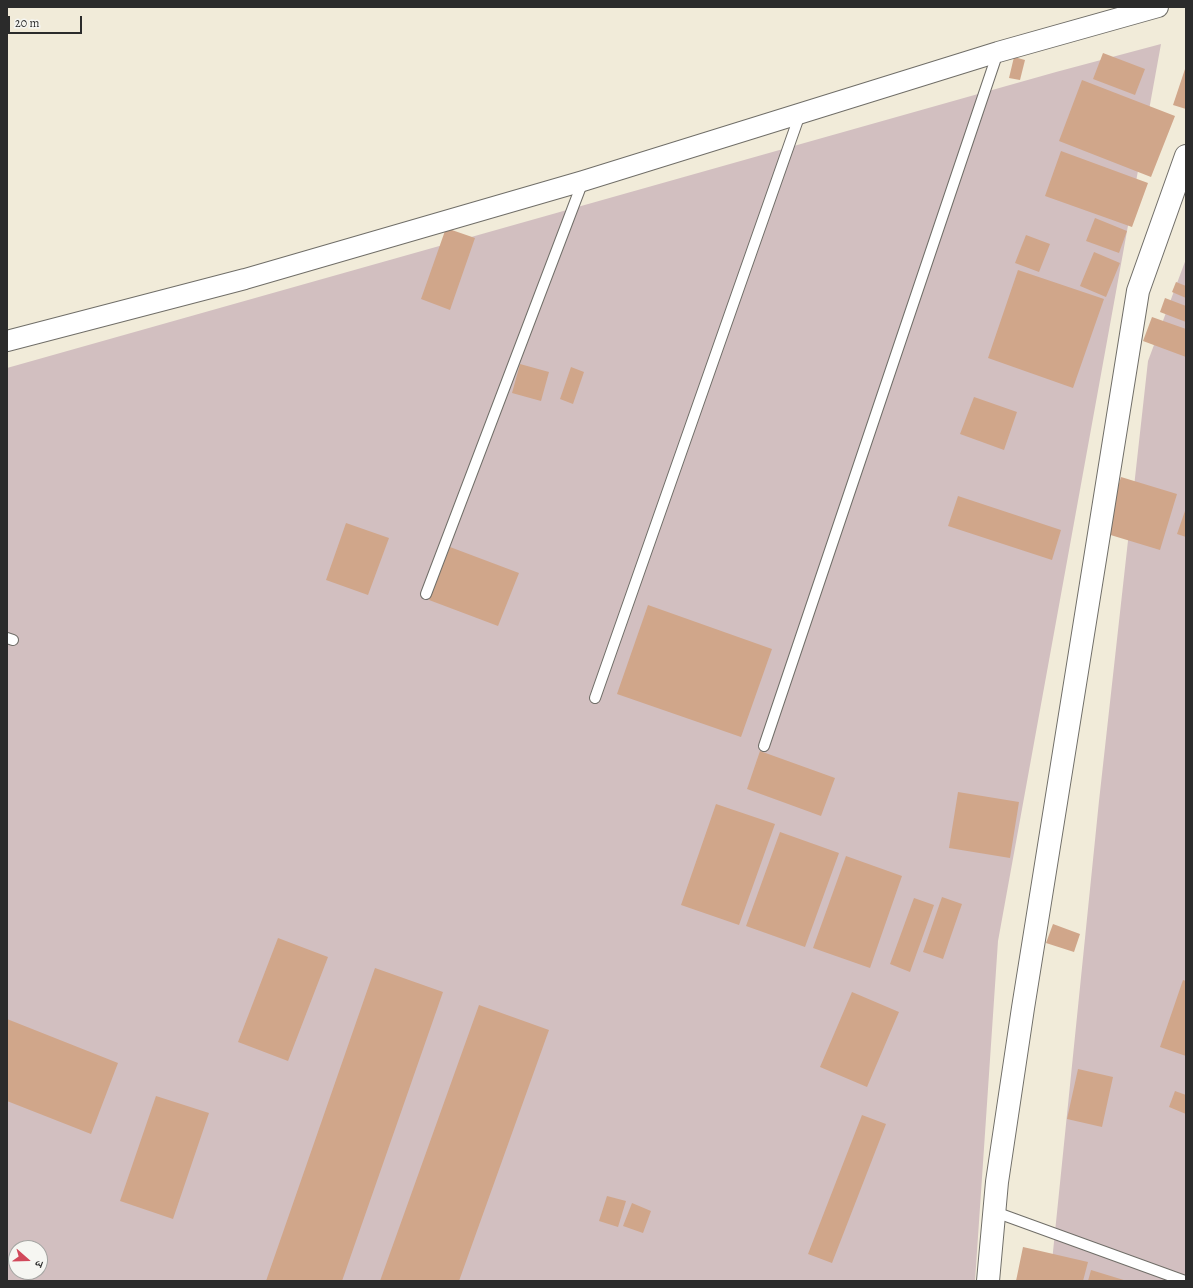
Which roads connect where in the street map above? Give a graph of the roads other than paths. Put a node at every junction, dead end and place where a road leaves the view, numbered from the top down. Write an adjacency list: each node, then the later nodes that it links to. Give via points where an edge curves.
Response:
1 (1158, 7): 2 (street)
2 (998, 52): 3 (street); 9 (lane)
3 (801, 112): 5 (street); 8 (lane)
4 (1186, 156): 10 (street, via 1138,291 1022,1015 997,1182)
5 (583, 180): 6 (street, via 245,279); 7 (lane)
6 (7, 340)
7 (426, 594)
8 (595, 698)
9 (764, 746)
10 (995, 1212): 11 (street); 12 (lane)
11 (988, 1281)
12 (1185, 1281)

